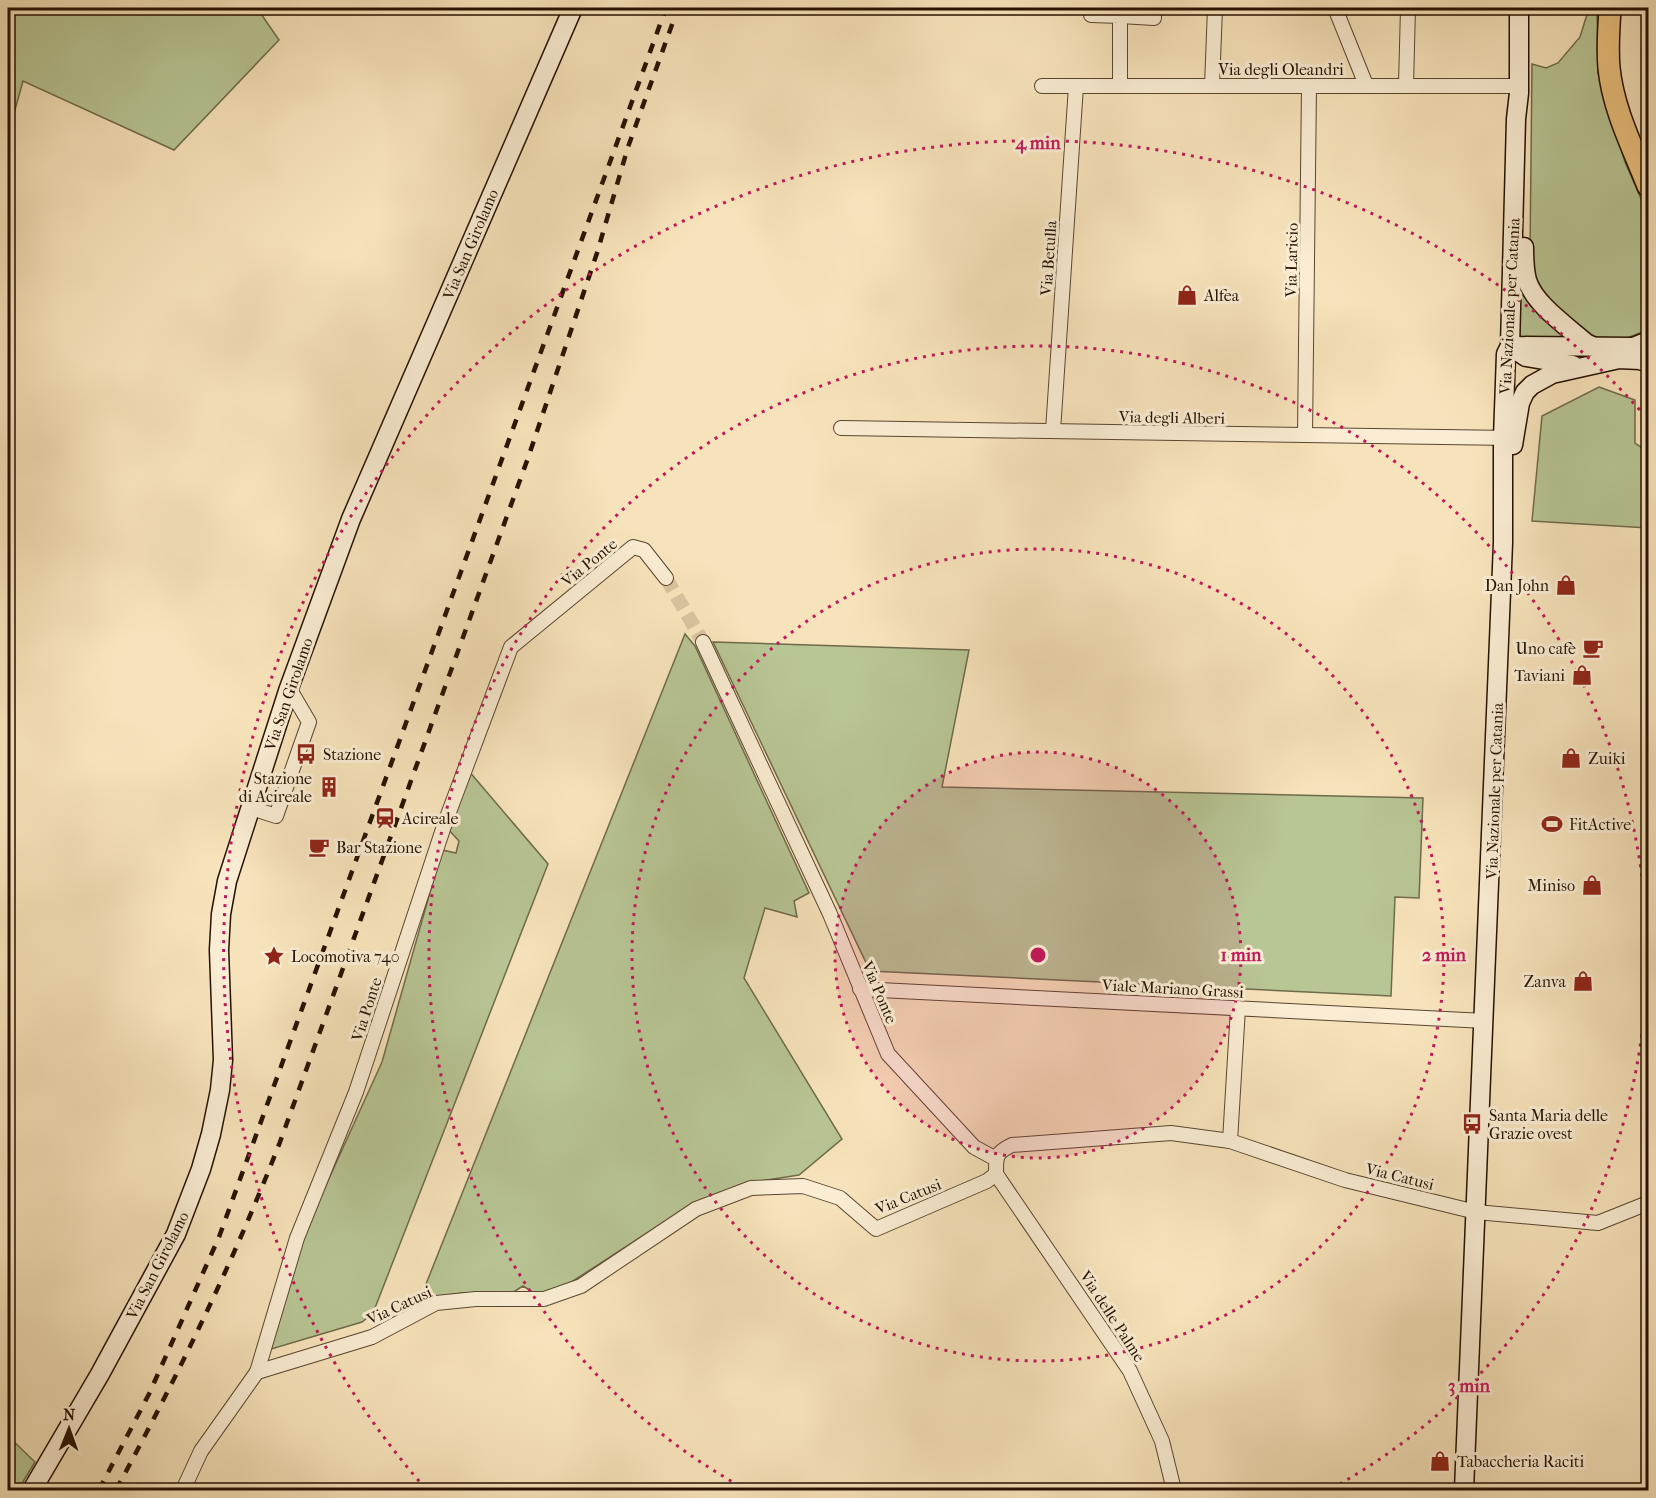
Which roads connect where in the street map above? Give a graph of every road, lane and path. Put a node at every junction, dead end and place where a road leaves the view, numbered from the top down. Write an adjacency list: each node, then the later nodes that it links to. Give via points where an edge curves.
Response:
1 (573, 8): 30 (street, Via San Girolamo, via 351,519)
2 (1091, 8): 9 (street, via 1091,15)
3 (1154, 8): 9 (street, via 1154,18)
4 (1215, 8): 15 (street)
5 (1335, 8): 10 (street)
6 (1408, 8): 11 (street)
7 (1519, 8): 17 (street)
8 (1610, 8): 18 (main road, via 1609,70 1619,116)
9 (1120, 16): 14 (street)
10 (1366, 85): 11 (street, Via degli Oleandri); 16 (street, Via degli Oleandri)
11 (1406, 85): 17 (street, Via degli Oleandri)
12 (1042, 86): 13 (street, Via degli Oleandri)
13 (1076, 86): 14 (street, Via degli Oleandri); 25 (street, Via Betulla)
14 (1120, 86): 15 (street, Via degli Oleandri)
15 (1212, 86): 16 (street, Via degli Oleandri)
16 (1309, 86): 26 (street, Via Laricio)
17 (1519, 89): 20 (street, Via Nazionale per Catania); 21 (street, via 1525,125 1527,283 1541,303)
18 (1648, 186)
19 (1648, 341): 21 (street, via 1633,347)
20 (1510, 346): 21 (street); 23 (street, via 1526,357); 27 (street, Via Nazionale per Catania, via 1506,354)
21 (1594, 347)
22 (1648, 363): 23 (street, via 1619,359)
23 (1582, 366): 27 (street, via 1532,384 1525,392)
24 (841, 428): 25 (street, Via degli Alberi)
25 (1053, 431): 26 (street, Via degli Alberi)
26 (1305, 435): 27 (street, Via degli Alberi)
27 (1508, 438): 34 (street, Via Nazionale per Catania)
28 (666, 578): 40 (street, Via Ponte, via 644,549 633,547 511,647 446,819 356,1092 297,1238)
29 (703, 642): 32 (street, Via Ponte, via 830,914)
30 (289, 688): 31 (street, Via San Girolamo); 31 (street, via 309,722 276,816)
31 (250, 808): 41 (street, Via San Girolamo, via 221,914 223,1060 201,1169 176,1234)
32 (860, 990): 33 (street, Viale Mariano Grassi); 36 (street, Via Ponte, via 888,1054 974,1147)
33 (1238, 1008): 34 (street, Viale Mariano Grassi); 35 (street)
34 (1485, 1021): 39 (street, Via Nazionale per Catania)
35 (1230, 1141): 36 (street, Via Catusi, via 1170,1133 1012,1145 1000,1150); 39 (street, Via Catusi, via 1345,1180)
36 (996, 1159): 37 (street)
37 (996, 1174): 40 (street, Via Catusi, via 876,1229 840,1198 803,1186 751,1188 696,1209 580,1286 544,1299 436,1303 372,1337); 43 (street, Via delle Palme, via 1130,1371 1162,1441)
38 (1648, 1203): 39 (street, Via Catusi, via 1598,1223)
39 (1476, 1212): 44 (street, Via Nazionale per Catania)
40 (257, 1371): 42 (street, via 201,1451)
41 (32, 1491)
42 (183, 1491)
43 (1174, 1491)
44 (1464, 1491)

